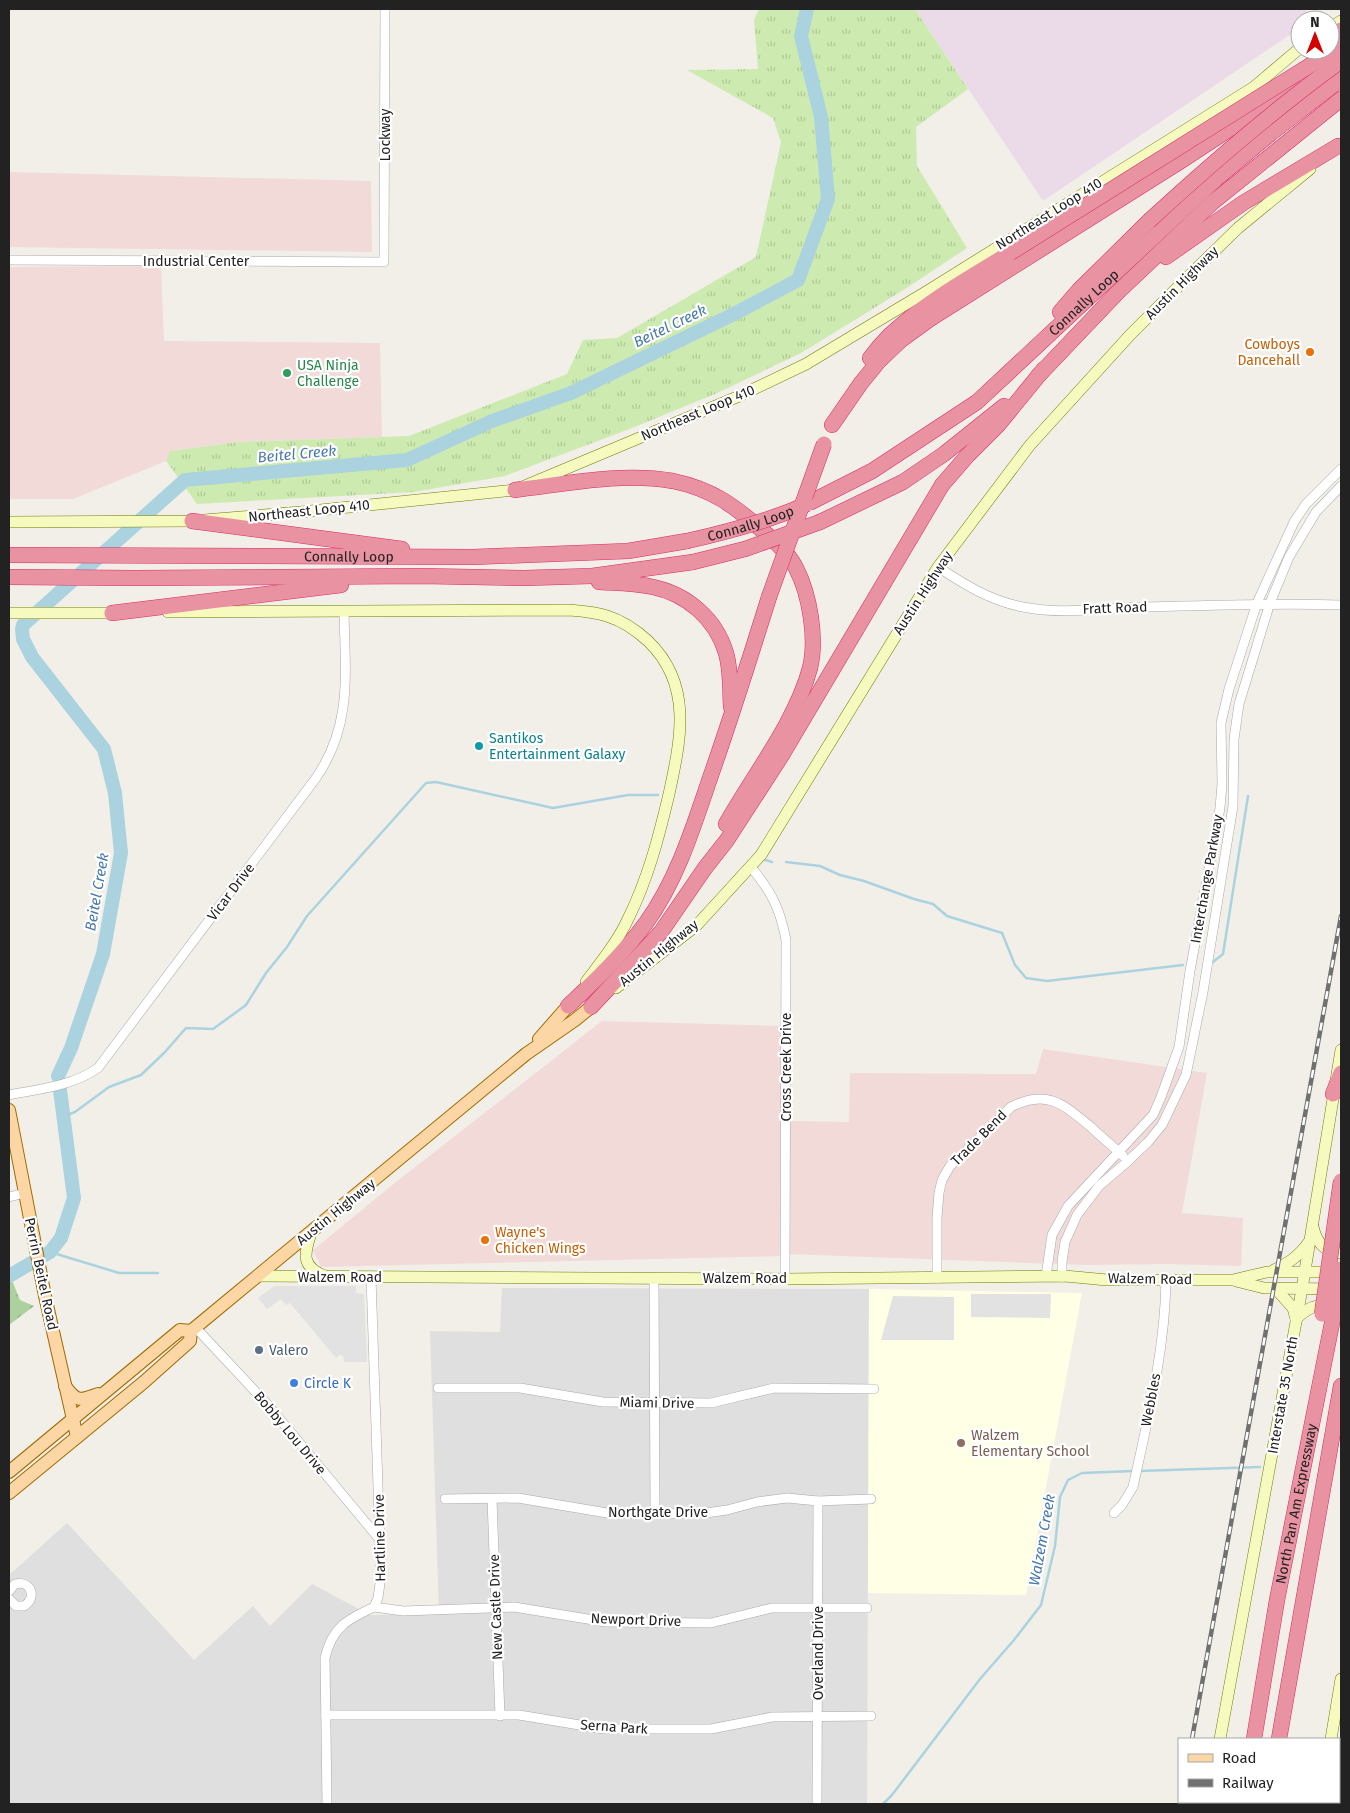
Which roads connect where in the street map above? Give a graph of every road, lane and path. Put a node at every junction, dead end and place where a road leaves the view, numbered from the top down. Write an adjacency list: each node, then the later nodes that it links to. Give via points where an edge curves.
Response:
1 (385, 9): 13 (street, Lockway)
2 (1341, 46): 17 (highway, bridge, via 919,311 890,335 868,360)
3 (1290, 56): 20 (main road, Northeast Loop 410, via 1254,87 806,364 737,397)
4 (1310, 60): 8 (highway)
5 (1341, 62): 8 (highway); 16 (highway, bridge, via 1297,92 1216,159 1149,221 1079,290)
6 (1341, 80): 16 (highway, Connally Loop, via 1216,179)
7 (1341, 99): 10 (highway)
8 (1254, 113): 17 (highway, via 901,340 860,383)
9 (1341, 113): 10 (highway)
10 (1297, 134): 14 (highway, Connally Loop, via 1214,202)
11 (1340, 145): 14 (highway, via 1243,203); 25 (main road, Austin Highway, via 1238,228 1130,335 1030,445)
12 (9, 260): 13 (street, Industrial Center)
13 (384, 262)
14 (1118, 292): 15 (highway, Connally Loop)
15 (1044, 369): 28 (highway, Connally Loop, bridge, via 944,454 903,482 820,522 745,549 693,562 592,576); 37 (highway, via 999,424 942,485 782,755 727,840)
16 (1008, 372): 24 (highway, Connally Loop, bridge, via 977,402 926,437 872,471 780,516 721,534 628,551)
17 (832, 425): 35 (highway, bridge, via 769,597)
18 (1341, 469): 29 (street, Interchange Parkway, via 1306,504 1294,522)
19 (1341, 486): 30 (street, Interchange Parkway, via 1306,527 1289,556)
20 (515, 490): 21 (main road, Northeast Loop 410); 37 (highway, via 629,478 673,481 695,487 739,509 777,543 796,568 809,603 810,668 795,709 728,820)
21 (192, 521): 22 (main road, Northeast Loop 410); 24 (highway)
22 (9, 522)
23 (9, 555): 24 (highway, Connally Loop)
24 (473, 557)
25 (938, 567): 29 (street, Fratt Road, via 987,596 1042,610); 36 (main road, Austin Highway, via 772,838)
26 (422, 576): 27 (highway, Connally Loop); 28 (highway, Connally Loop); 34 (highway)
27 (9, 577)
28 (524, 578): 35 (highway, via 625,583 653,587 688,601 710,622 726,653)
29 (1257, 603): 30 (street, Fratt Road); 46 (street, Interchange Parkway, via 1221,723 1220,808 1179,1047 1153,1115)
30 (1270, 603): 31 (street, Fratt Road); 47 (street, Interchange Parkway, via 1239,704 1234,739 1233,806 1186,1075 1162,1125)
31 (1341, 605)
32 (344, 611): 34 (main road); 38 (main road, Austin Highway, via 569,610 606,616 624,623 638,632 665,661 679,695 680,739 660,835 628,921); 44 (street, Vicar Drive, via 342,721 331,752 316,778 98,1068 66,1084)
33 (9, 613): 34 (main road)
34 (112, 613)
35 (731, 718): 38 (highway, via 673,878 640,930 609,967)
36 (750, 866): 39 (main road, Austin Highway, via 696,926); 65 (street, Cross Creek Drive, via 774,899 783,926 787,955)
37 (704, 868): 39 (highway, via 661,932)
38 (568, 1006): 41 (main road, Austin Highway)
39 (590, 1007): 41 (main road, Austin Highway)
40 (1341, 1050): 43 (main road, Interstate 35 North)
41 (526, 1054): 52 (main road, Austin Highway)
42 (1341, 1074): 43 (highway)
43 (1334, 1094): 51 (main road, Interstate 35 North)
44 (9, 1095)
45 (9, 1110): 49 (main road, Perrin Beitel Road)
46 (1119, 1152): 47 (street, Trade Bend); 59 (street, Interchange Parkway, via 1060,1219 1050,1244); 64 (street, Trade Bend, via 1060,1103 1040,1100 1011,1107 950,1166 942,1180 937,1218)
47 (1129, 1161): 62 (street, Interchange Parkway, via 1099,1186 1077,1215 1065,1242)
48 (1341, 1181): 71 (highway, bridge)
49 (25, 1193): 50 (street); 74 (main road, Perrin Beitel Road)
50 (9, 1197)
51 (1313, 1226): 53 (main road, Interstate 35 North); 54 (main road, via 1322,1246 1328,1251)
52 (311, 1233): 58 (main road, Austin Highway); 60 (main road, via 305,1252 306,1261 313,1270)
53 (1310, 1240): 56 (main road, via 1302,1252 1287,1264); 57 (main road, Interstate 35 North)
54 (1341, 1253)
55 (1341, 1271): 57 (main road, Walzem Road); 71 (highway, North Pan Am Expressway, bridge)
56 (1267, 1272): 57 (main road, Walzem Road); 67 (main road, Walzem Road)
57 (1305, 1273): 69 (main road, Interstate 35 North)
58 (258, 1276): 60 (main road, Walzem Road); 73 (main road, Austin Highway)
59 (1046, 1276): 62 (main road, Walzem Road); 64 (main road, Walzem Road)
60 (326, 1277): 61 (main road, Walzem Road)
61 (371, 1277): 63 (main road, Walzem Road); 92 (street, Hartline Drive)
62 (1062, 1277): 66 (main road, Walzem Road)
63 (654, 1278): 65 (main road, Walzem Road); 79 (street)
64 (936, 1278): 65 (main road, Walzem Road)
65 (785, 1279)
66 (1166, 1280): 67 (main road, Walzem Road); 90 (street, Webbles, via 1162,1340 1137,1472 1128,1496)
67 (1233, 1280): 68 (main road, Walzem Road)
68 (1275, 1288): 69 (main road, Walzem Road); 72 (main road, via 1293,1308)
69 (1302, 1289): 70 (main road, Walzem Road); 72 (main road, Interstate 35 North)
70 (1341, 1289)
71 (1332, 1311): 72 (main road, via 1323,1305 1313,1306); 106 (highway, North Pan Am Expressway)
72 (1296, 1319): 105 (main road, Interstate 35 North)
73 (193, 1329): 77 (main road, Austin Highway, via 180,1330); 82 (main road, Austin Highway, via 190,1341); 92 (street, Bobby Lou Drive, via 268,1405)
74 (64, 1386): 77 (main road, via 78,1399); 81 (main road, Perrin Beitel Road)
75 (1341, 1386): 83 (highway, North Pan Am Expressway)
76 (438, 1388): 79 (street, Miami Drive, via 520,1388 603,1402)
77 (109, 1389): 81 (main road, Austin Highway)
78 (874, 1389): 79 (street, Miami Drive, via 774,1388 712,1403)
79 (656, 1402): 91 (street)
80 (1341, 1408): 83 (highway)
81 (72, 1419): 82 (main road, Perrin Beitel Road); 84 (main road, Austin Highway)
82 (77, 1437): 85 (main road, Austin Highway)
83 (1332, 1445): 93 (highway, North Pan Am Expressway)
84 (9, 1472)
85 (9, 1493)
86 (445, 1499): 87 (street, Northgate Drive)
87 (492, 1499): 91 (street, Northgate Drive, via 518,1498 607,1513); 97 (street, New Castle Drive)
88 (871, 1499): 89 (street, Northgate Drive)
89 (818, 1501): 91 (street, Northgate Drive, via 786,1498 706,1513); 98 (street, Overland Drive)
90 (1114, 1513)
91 (655, 1514)
92 (381, 1542): 96 (street, Hartline Drive, via 380,1590)
93 (1314, 1545): 107 (highway, North Pan Am Expressway); 108 (highway, via 1302,1666)
94 (9, 1589): 95 (street, via 18,1583 26,1584 32,1597 28,1604 20,1607)
95 (9, 1599)
96 (374, 1607): 97 (street, Newport Drive, via 403,1610); 101 (street, via 351,1618 332,1637 325,1658)
97 (496, 1607): 98 (street, Newport Drive, via 606,1622 702,1623 772,1608); 102 (street, New Castle Drive)
98 (818, 1608): 99 (street, Newport Drive); 104 (street, Overland Drive)
99 (867, 1608)
100 (1341, 1679): 109 (main road)
101 (326, 1715): 102 (street, Serna Park); 110 (street)
102 (500, 1716): 104 (street, Serna Park, via 519,1715 604,1729 711,1729 772,1717)
103 (870, 1716): 104 (street, Serna Park)
104 (818, 1717): 111 (street, Overland Drive)
105 (1220, 1738)
106 (1254, 1738)
107 (1279, 1738)
108 (1289, 1738)
109 (1331, 1738)
110 (327, 1804)
111 (817, 1804)

